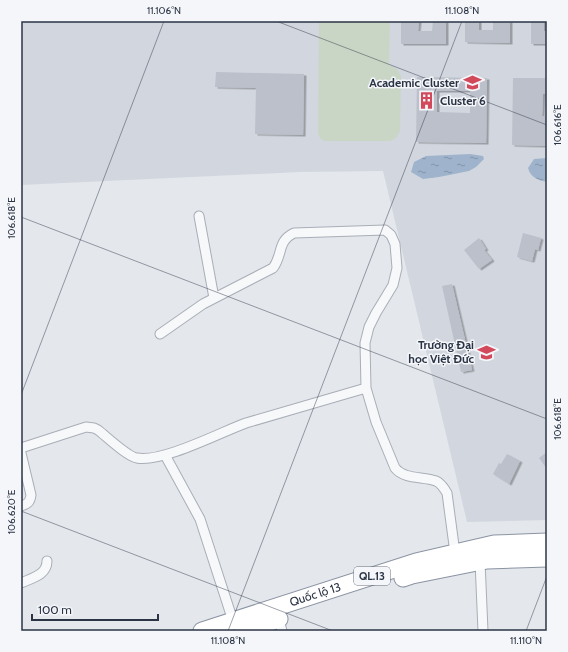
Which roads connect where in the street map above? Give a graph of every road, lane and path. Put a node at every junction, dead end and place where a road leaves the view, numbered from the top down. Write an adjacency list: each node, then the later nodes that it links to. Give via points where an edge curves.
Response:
1 (199, 216): 2 (street)
2 (214, 298): 3 (street); 4 (street, via 273,268 278,262 282,244 287,236 294,233 385,230 395,244 397,268 393,285 372,320 365,343)
3 (160, 334)
4 (366, 388): 7 (street, via 245,424); 10 (street, via 376,422 395,468 404,474 436,481 447,493)
5 (21, 448): 7 (street, via 86,427 98,430 136,458)
6 (21, 453): 8 (street, via 31,495 31,500)
7 (165, 455): 16 (street, via 200,519)
8 (21, 506)
9 (547, 542): 10 (highway, Quốc lộ 13 / QL.13, via 494,544)
10 (455, 553): 16 (highway, Quốc lộ 13 / QL.13, via 416,562)
11 (547, 558): 13 (highway, Quốc lộ 13 / QL.13)
12 (47, 561): 14 (street, via 44,572)
13 (480, 561): 15 (highway, Quốc lộ 13 / QL.13, via 412,575); 18 (street)
14 (21, 583)
15 (281, 625): 16 (highway, Quốc lộ 13 / QL.13)
16 (238, 626): 17 (highway, Quốc lộ 13 / QL.13)
17 (202, 631)
18 (483, 631)

